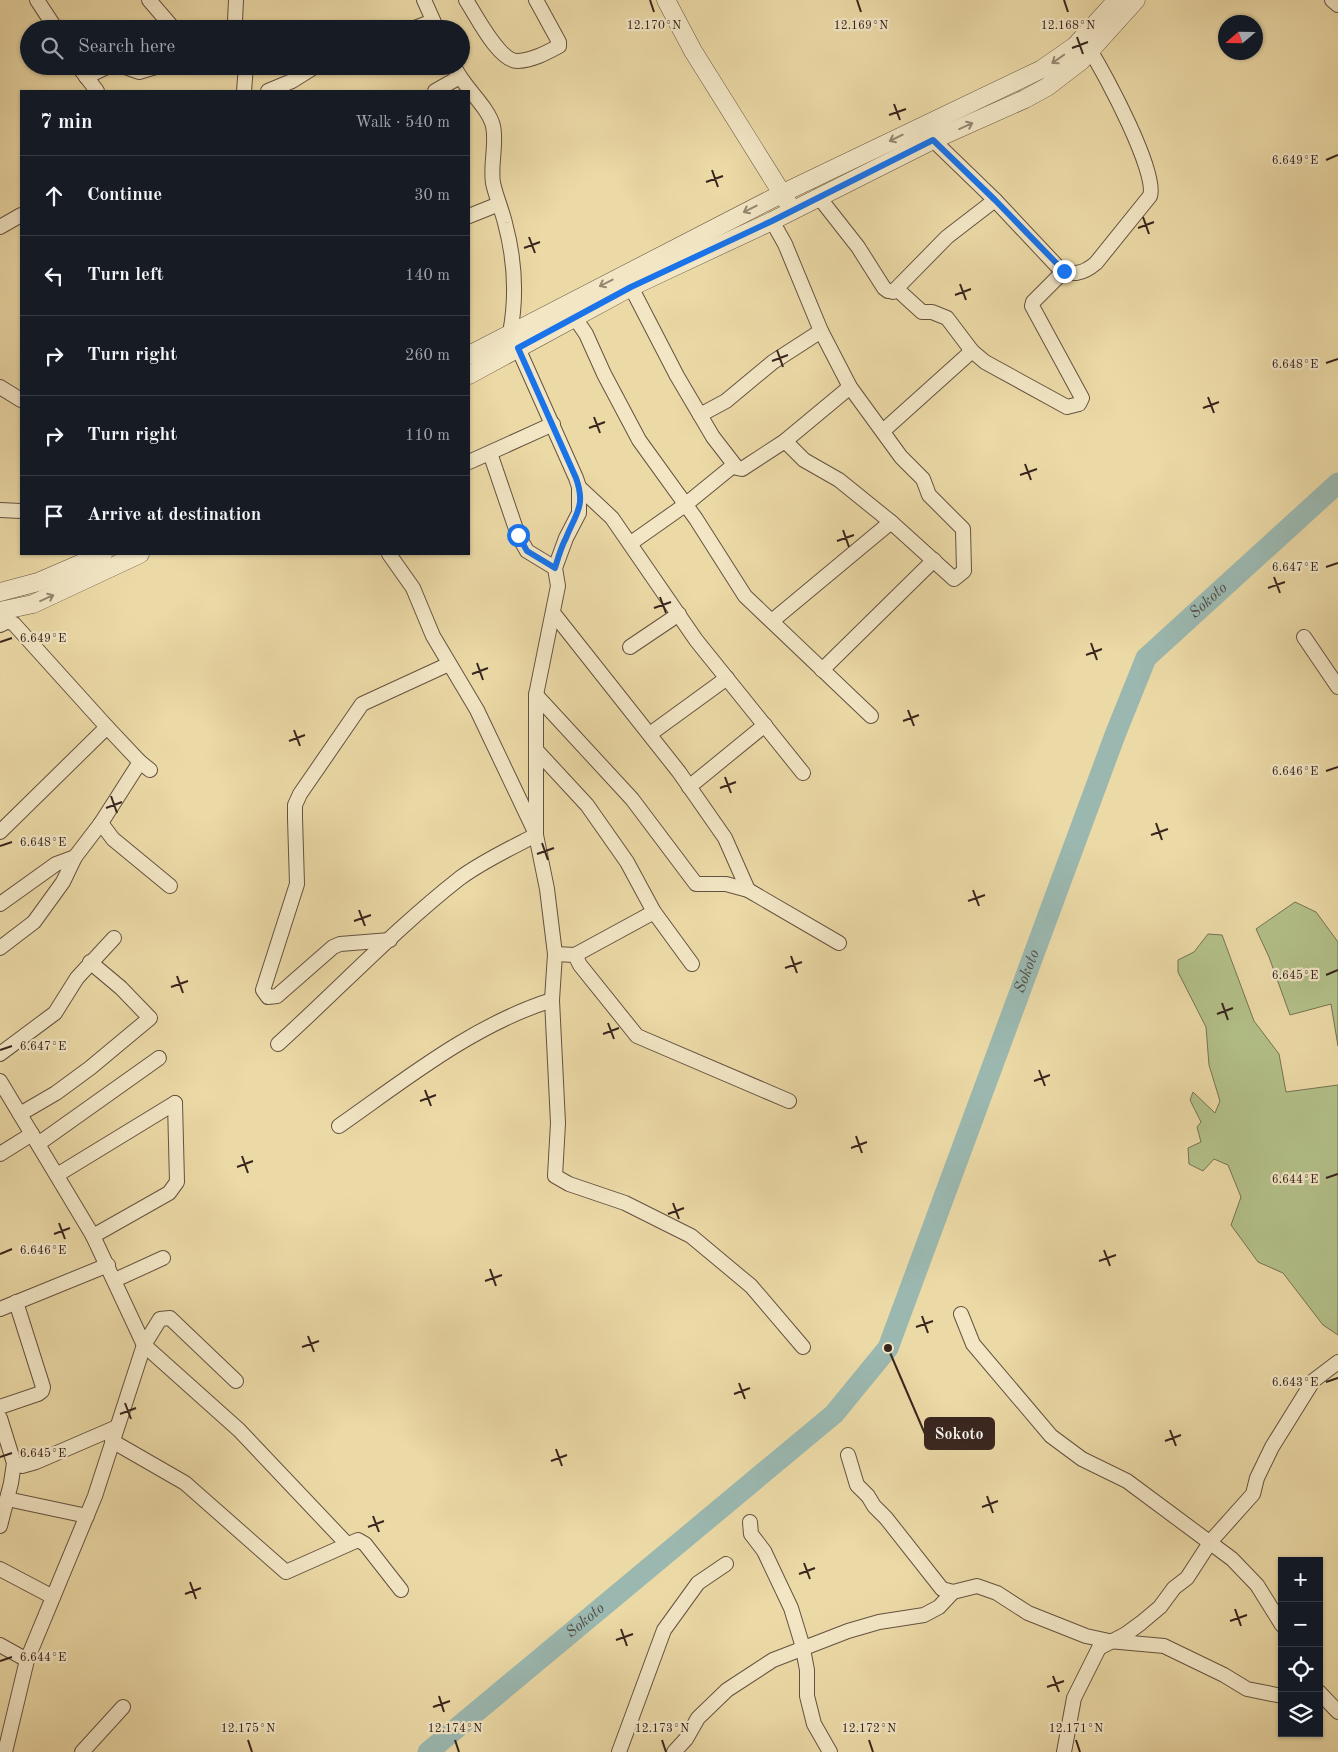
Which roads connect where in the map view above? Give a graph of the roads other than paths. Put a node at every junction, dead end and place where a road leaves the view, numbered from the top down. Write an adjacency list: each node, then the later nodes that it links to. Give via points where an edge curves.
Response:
1 (37, 0): 12 (street)
2 (149, 0): 13 (street)
3 (236, 0): 14 (street)
4 (424, 0): 15 (street)
5 (466, 0): 6 (street, via 502,55 516,62 535,58 559,46)
6 (536, 0)
7 (666, 0): 29 (street, via 692,51)
8 (1117, 0): 29 (street, one-way to 29, via 1075,46 1042,70)
9 (1136, 0): 16 (street)
10 (1332, 0): 11 (street)
11 (1338, 4)
12 (50, 20)
13 (166, 20)
14 (235, 20)
15 (433, 20)
16 (1091, 52): 28 (street, one-way to 16, via 1025,100 1071,70); 38 (street, via 1128,122 1152,189 1150,196 1096,263 1086,272)
17 (84, 75): 22 (street)
18 (245, 75): 23 (street)
19 (302, 75): 24 (street)
20 (453, 75): 25 (street)
21 (458, 75): 26 (street)
22 (96, 90)
23 (244, 90)
24 (270, 90)
25 (436, 90)
26 (470, 90)
27 (470, 91): 32 (street, via 493,126 493,183)
28 (933, 140): 30 (street); 31 (street)
29 (783, 193): 33 (street); 43 (street, one-way to 43)
30 (818, 196): 33 (street); 40 (street, via 858,247 884,288)
31 (995, 200): 38 (street); 40 (street, via 947,237)
32 (499, 204): 35 (street); 43 (street, via 510,247 515,288)
33 (792, 209): 36 (street)
34 (20, 215): 37 (street)
35 (470, 216)
36 (772, 221): 39 (street); 42 (street, via 785,244)
37 (2, 222)
38 (1064, 271): 44 (street, via 1032,306 1082,398 1079,404 1067,407)
39 (631, 287): 41 (street); 50 (street)
40 (893, 292): 44 (street, via 899,291 922,312 947,318)
41 (576, 318): 43 (street); 58 (street, via 639,440)
42 (821, 331): 48 (street); 50 (street, via 773,362 726,401)
43 (514, 340): 45 (street); 46 (street); 51 (street)
44 (972, 352): 52 (street)
45 (470, 355)
46 (470, 374)
47 (0, 387): 49 (street)
48 (850, 387): 52 (street); 53 (street)
49 (20, 399)
50 (700, 415): 56 (street)
51 (553, 424): 54 (street); 57 (street)
52 (883, 432): 66 (street, via 923,479 929,495 964,532 964,571 961,575 954,579)
53 (785, 441): 56 (street, via 742,469); 61 (street, via 804,460 840,480)
54 (490, 453): 55 (street); 67 (street, via 518,535 527,551)
55 (470, 462)
56 (734, 465): 58 (street)
57 (579, 487): 62 (street, via 612,518); 67 (street, via 579,513)
58 (685, 504): 62 (street); 72 (street, via 745,596)
59 (0, 510): 60 (street)
60 (20, 511)
61 (891, 522): 66 (street); 72 (street)
62 (631, 543): 71 (street)
63 (102, 555): 68 (street, via 38,582)
64 (138, 555): 69 (street, one-way to 64, via 33,604)
65 (390, 555): 76 (street, via 413,588)
66 (934, 560): 77 (street)
67 (555, 568): 70 (street, via 558,586)
68 (0, 592)
69 (0, 611)
70 (554, 614): 80 (street); 84 (street)
71 (679, 614): 75 (street); 78 (street)
72 (772, 621): 77 (street)
73 (0, 625): 83 (street, via 8,621 14,624)
74 (1304, 637): 79 (street)
75 (630, 647)
76 (449, 664): 90 (street, via 477,710); 97 (street, via 362,704 300,794 295,818 297,884 263,990 268,997 277,996 340,944)
77 (822, 670): 81 (street)
78 (727, 678): 82 (street); 84 (street)
79 (1338, 688)
80 (536, 695): 85 (street); 93 (street, via 632,799 696,884 726,884)
81 (871, 716)
82 (764, 725): 86 (street); 87 (street)
83 (107, 727): 88 (street, via 145,766); 89 (street)
84 (650, 734): 87 (street)
85 (537, 751): 90 (street); 95 (street, via 587,805 627,862)
86 (803, 773)
87 (689, 787): 93 (street, via 725,838)
88 (101, 823): 91 (street); 92 (street, via 113,839)
89 (0, 832)
90 (536, 835): 97 (street, via 461,877); 100 (street)
91 (75, 857): 94 (street, via 56,864); 99 (street, via 63,882 34,922)
92 (170, 886)
93 (748, 890): 98 (street)
94 (0, 904)
95 (654, 912): 101 (street); 103 (street)
96 (114, 938): 102 (street)
97 (390, 940): 105 (street)
98 (840, 943)
99 (0, 948)
100 (555, 954): 101 (street); 104 (street)
101 (575, 954): 109 (street, via 580,965 637,1036)
102 (90, 962): 106 (street, via 55,1012); 110 (street, via 150,1018 90,1068)
103 (692, 964)
104 (552, 1000): 111 (street, via 473,1035); 123 (street, via 558,1124 555,1176 625,1203 691,1236 751,1286)
105 (278, 1044)
106 (0, 1054)
107 (159, 1058): 112 (street)
108 (0, 1082): 110 (street)
109 (789, 1101)
110 (20, 1114): 112 (street)
111 (339, 1126)
112 (35, 1139): 113 (street); 114 (street)
113 (0, 1154)
114 (57, 1175): 115 (street); 115 (street, via 175,1103 175,1188)
115 (93, 1236): 117 (street)
116 (163, 1258): 118 (street)
117 (108, 1265): 118 (street); 119 (street)
118 (115, 1280): 122 (street)
119 (16, 1302): 120 (street); 126 (street, via 43,1387 38,1394)
120 (0, 1308)
121 (960, 1314): 136 (street, via 973,1344 1051,1436 1082,1459 1127,1481)
122 (144, 1345): 125 (street, via 160,1319 170,1318); 128 (street); 137 (street, via 239,1430)
123 (802, 1347)
124 (1338, 1362): 136 (street, via 1313,1381 1272,1447 1253,1494)
125 (236, 1382)
126 (0, 1407)
127 (0, 1420): 131 (street)
128 (117, 1427): 129 (street); 131 (street, via 36,1462 22,1466)
129 (112, 1442): 133 (street); 137 (street, via 172,1473 286,1572)
130 (848, 1455): 141 (street, via 856,1485 942,1589)
131 (14, 1463): 132 (street)
132 (7, 1499): 133 (street); 135 (street)
133 (87, 1516): 142 (street)
134 (750, 1522): 146 (street, via 751,1534 764,1551 790,1608)
135 (0, 1526)
136 (1211, 1541): 143 (street, via 1257,1585); 144 (street, via 1187,1578 1174,1588 1160,1608 1126,1634)
137 (347, 1544): 140 (street, via 358,1540 365,1544)
138 (726, 1564): 155 (street, via 698,1583 664,1630)
139 (0, 1569): 142 (street)
140 (401, 1590)
141 (953, 1592): 144 (street, via 977,1586 997,1593 1028,1613 1086,1636); 146 (street, via 924,1615 863,1627)
142 (53, 1597): 147 (street)
143 (1278, 1618)
144 (1109, 1641): 148 (street, via 1164,1646 1248,1689); 158 (street, via 1099,1648 1074,1698)
145 (0, 1645): 147 (street)
146 (804, 1650): 156 (street, via 773,1660 727,1690 698,1718); 157 (street, via 807,1696 814,1724)
147 (27, 1660): 153 (street)
148 (1278, 1695)
149 (1323, 1696): 152 (street)
150 (123, 1706): 154 (street)
151 (1323, 1709): 152 (street)
152 (1337, 1711)
153 (5, 1752)
154 (82, 1752)
155 (619, 1752)
156 (674, 1752)
157 (830, 1752)
158 (1064, 1752)

